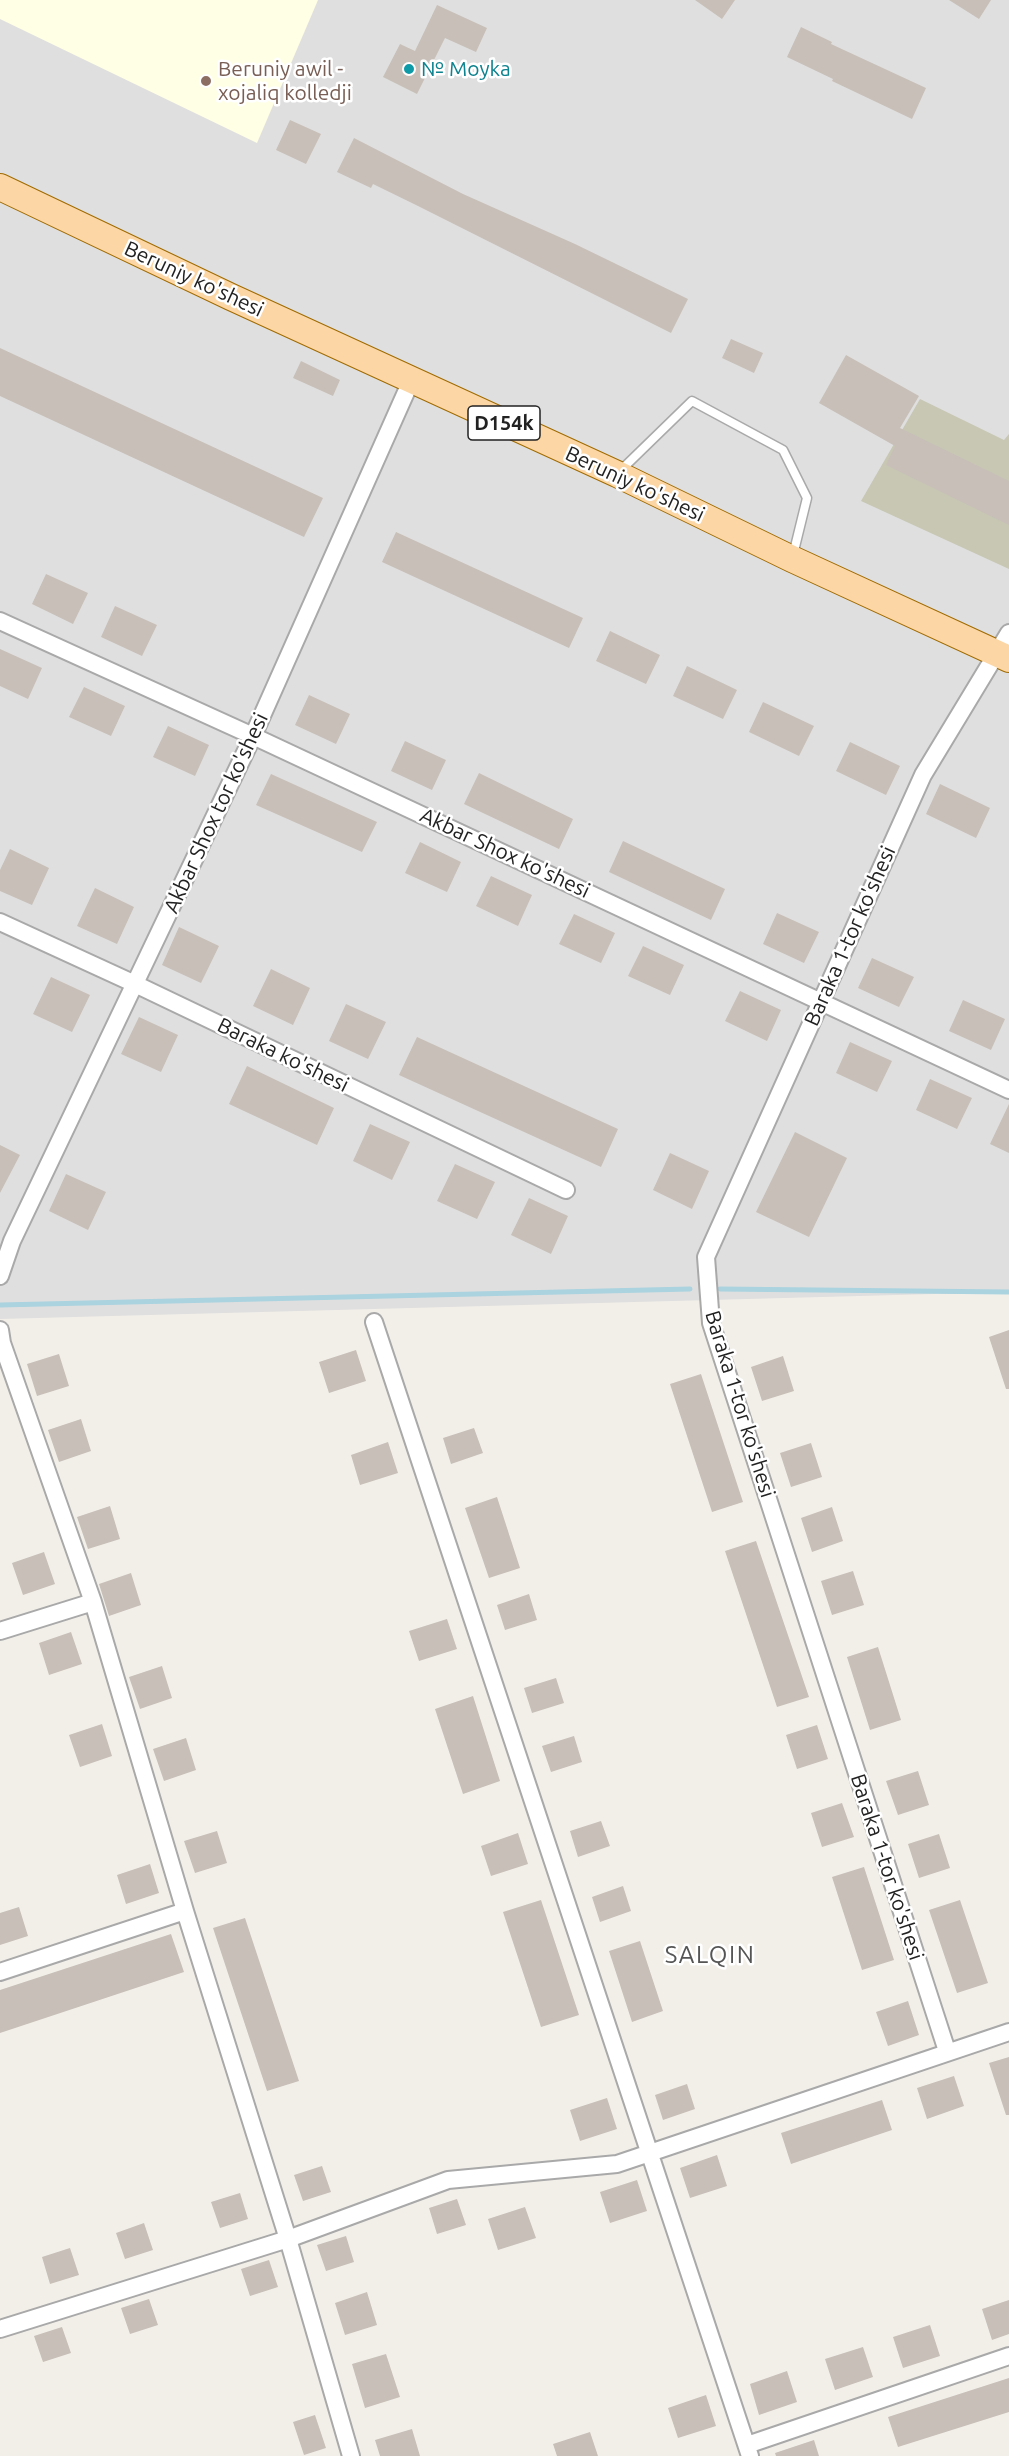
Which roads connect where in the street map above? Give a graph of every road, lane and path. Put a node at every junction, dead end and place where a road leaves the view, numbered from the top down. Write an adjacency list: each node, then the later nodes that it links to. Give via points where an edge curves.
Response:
1 (0, 187): 2 (main road, Beruniy ko'shesi / D154k)
2 (411, 381): 3 (main road, Beruniy ko'shesi / D154k); 7 (street, Akbar Shox tor ko'shesi)
3 (617, 474): 4 (main road, Beruniy ko'shesi / D154k); 4 (lane, via 692,401 783,450 807,498)
4 (792, 559): 6 (main road, Beruniy ko'shesi / D154k)
5 (0, 621): 7 (street, Akbar Shox ko'shesi)
6 (1005, 648): 10 (street, Baraka 1-tor ko'shesi, via 923,775)
7 (253, 736): 9 (street, Akbar Shox tor ko'shesi); 10 (street, Akbar Shox ko'shesi)
8 (0, 922): 9 (street, Baraka ko'shesi)
9 (135, 984): 12 (street, Baraka ko'shesi); 13 (street, Akbar Shox tor ko'shesi)
10 (821, 1000): 11 (street, Akbar Shox ko'shesi); 22 (street, Baraka 1-tor ko'shesi, via 706,1257 711,1323)
11 (1009, 1090)
12 (566, 1190)
13 (6, 1238): 14 (street, Akbar Shox tor ko'shesi)
14 (0, 1276)
15 (374, 1322): 23 (street)
16 (0, 1330): 17 (street)
17 (93, 1602): 18 (street); 19 (street)
18 (0, 1631)
19 (185, 1911): 20 (street); 24 (street)
20 (0, 1972)
21 (1009, 2032): 22 (street)
22 (947, 2051): 23 (street)
23 (650, 2152): 24 (street, via 617,2164 448,2181); 27 (street)
24 (288, 2239): 25 (street); 28 (street)
25 (0, 2329)
26 (1009, 2356): 27 (street)
27 (748, 2450)
28 (351, 2456)

